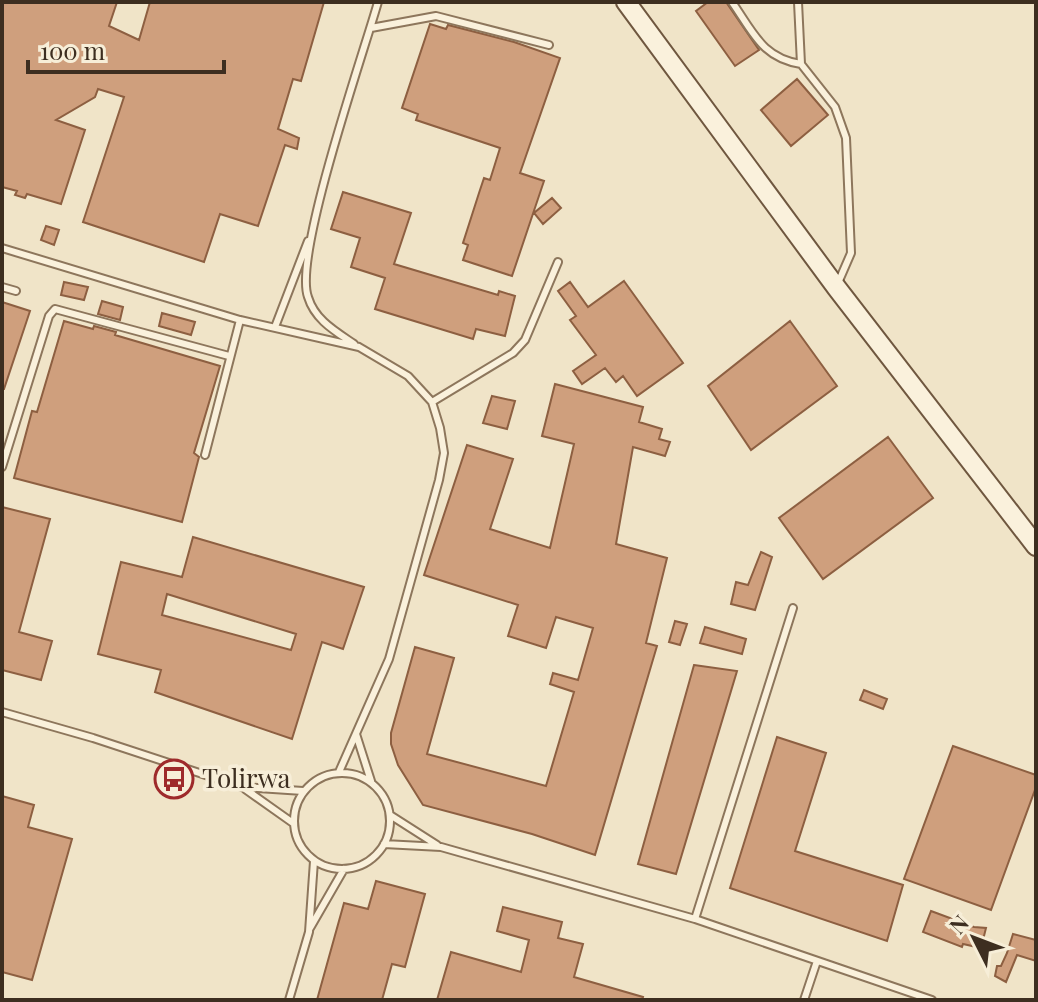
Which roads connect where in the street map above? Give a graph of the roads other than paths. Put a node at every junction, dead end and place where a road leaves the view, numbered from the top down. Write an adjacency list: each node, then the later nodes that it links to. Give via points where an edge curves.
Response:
1 (378, 2): 5 (lane)
2 (626, 2): 12 (main road)
3 (732, 2): 7 (lane, via 768,52)
4 (798, 2): 7 (lane)
5 (371, 28): 6 (lane, via 436,16); 8 (lane)
6 (549, 45)
7 (801, 64): 12 (lane, via 835,107 846,138 851,253)
8 (312, 234): 15 (lane); 16 (lane, via 306,294 325,324)
9 (2, 248): 14 (lane)
10 (558, 262): 18 (lane, via 525,340 513,353)
11 (2, 287): 13 (lane)
12 (836, 287): 21 (main road)
13 (16, 291)
14 (240, 320): 15 (lane); 17 (lane)
15 (275, 327): 16 (lane)
16 (359, 347): 18 (lane, via 408,376)
17 (229, 356): 19 (lane); 20 (lane, via 55,309)
18 (432, 402): 24 (lane, via 444,453 439,480 389,659)
19 (205, 455)
20 (2, 467)
21 (1036, 546)
22 (793, 608): 35 (lane)
23 (2, 712): 27 (lane)
24 (356, 734): 25 (lane); 26 (lane)
25 (339, 772): 26 (lane); 28 (lane, via 313,781)
26 (371, 782): 29 (lane, via 381,791)
27 (242, 787): 28 (lane); 30 (lane)
28 (303, 791): 30 (lane)
29 (390, 815): 31 (lane); 32 (lane)
30 (293, 823): 33 (lane, via 296,837)
31 (384, 844): 32 (lane); 34 (lane, via 360,866)
32 (441, 847): 35 (lane)
33 (314, 861): 34 (lane); 36 (lane)
34 (344, 869): 36 (lane)
35 (695, 919): 37 (lane)
36 (309, 932): 38 (lane)
37 (817, 961): 39 (lane); 40 (lane)
38 (289, 1000)
39 (804, 1000)
40 (932, 1000)

